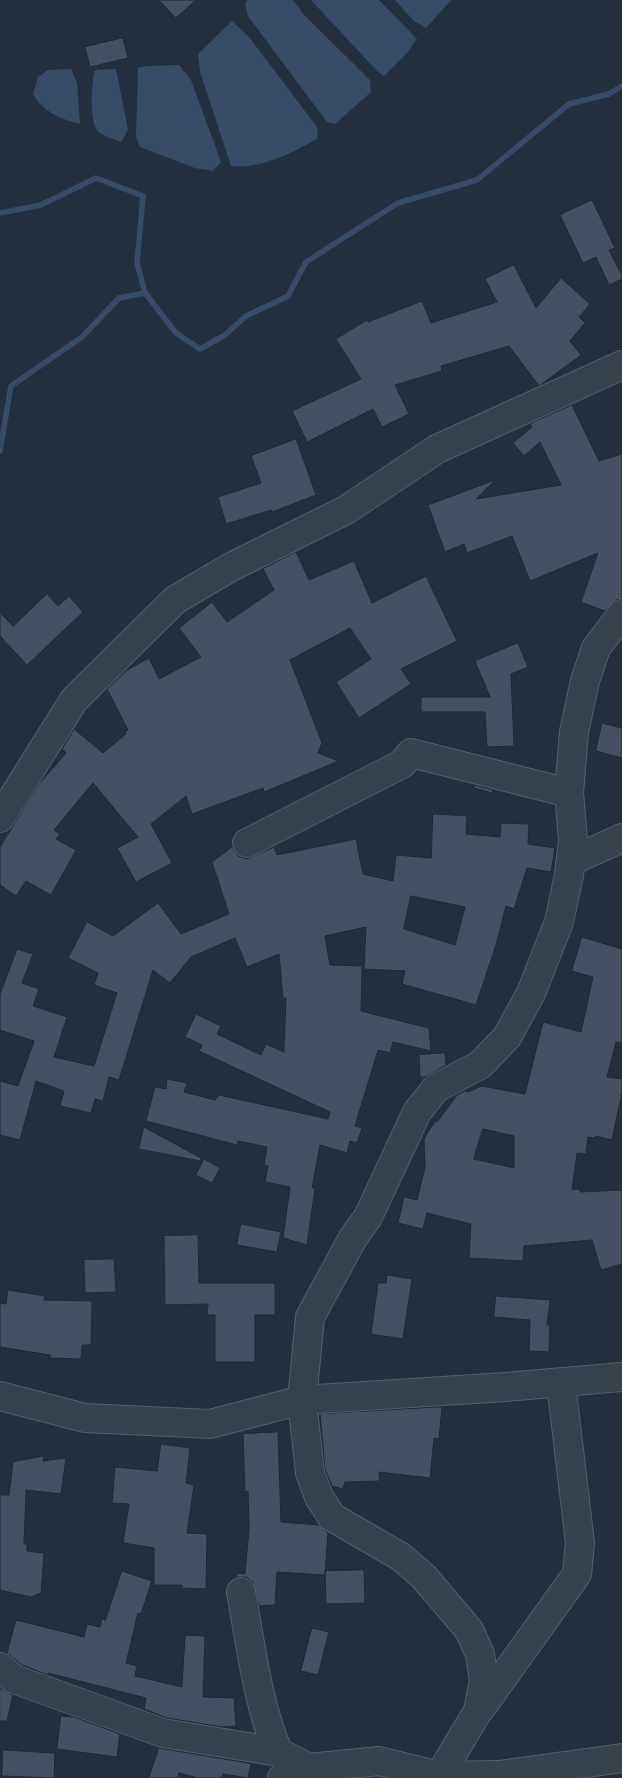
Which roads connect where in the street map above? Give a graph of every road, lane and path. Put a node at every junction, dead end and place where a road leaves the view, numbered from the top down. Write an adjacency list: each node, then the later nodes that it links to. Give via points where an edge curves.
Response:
1 (622, 365): 4 (street, via 437,449 346,510 231,567 175,600 74,700)
2 (622, 614): 3 (street, via 596,648 585,681 574,732)
3 (569, 793): 6 (street, via 411,753 402,764); 7 (street, via 573,840)
4 (0, 818)
5 (622, 838): 7 (street)
6 (247, 843)
7 (571, 860): 11 (street, via 560,922 531,993 507,1037 480,1065 436,1088 417,1112 368,1217 310,1317)
8 (622, 1377): 9 (street)
9 (561, 1383): 11 (street); 14 (street, via 580,1543 577,1574)
10 (0, 1396): 11 (street, via 85,1418 210,1424)
11 (302, 1400): 14 (street, via 310,1472 319,1496 332,1517 401,1557 430,1584 469,1630 480,1654 484,1681)
12 (241, 1592): 15 (street, via 265,1717)
13 (0, 1666): 15 (street, via 14,1679 163,1733)
14 (478, 1711): 18 (street)
15 (278, 1752): 17 (street)
16 (622, 1758): 18 (street, via 499,1775)
17 (309, 1768): 18 (street, via 379,1761); 19 (street)
18 (439, 1777)
19 (282, 1778)

